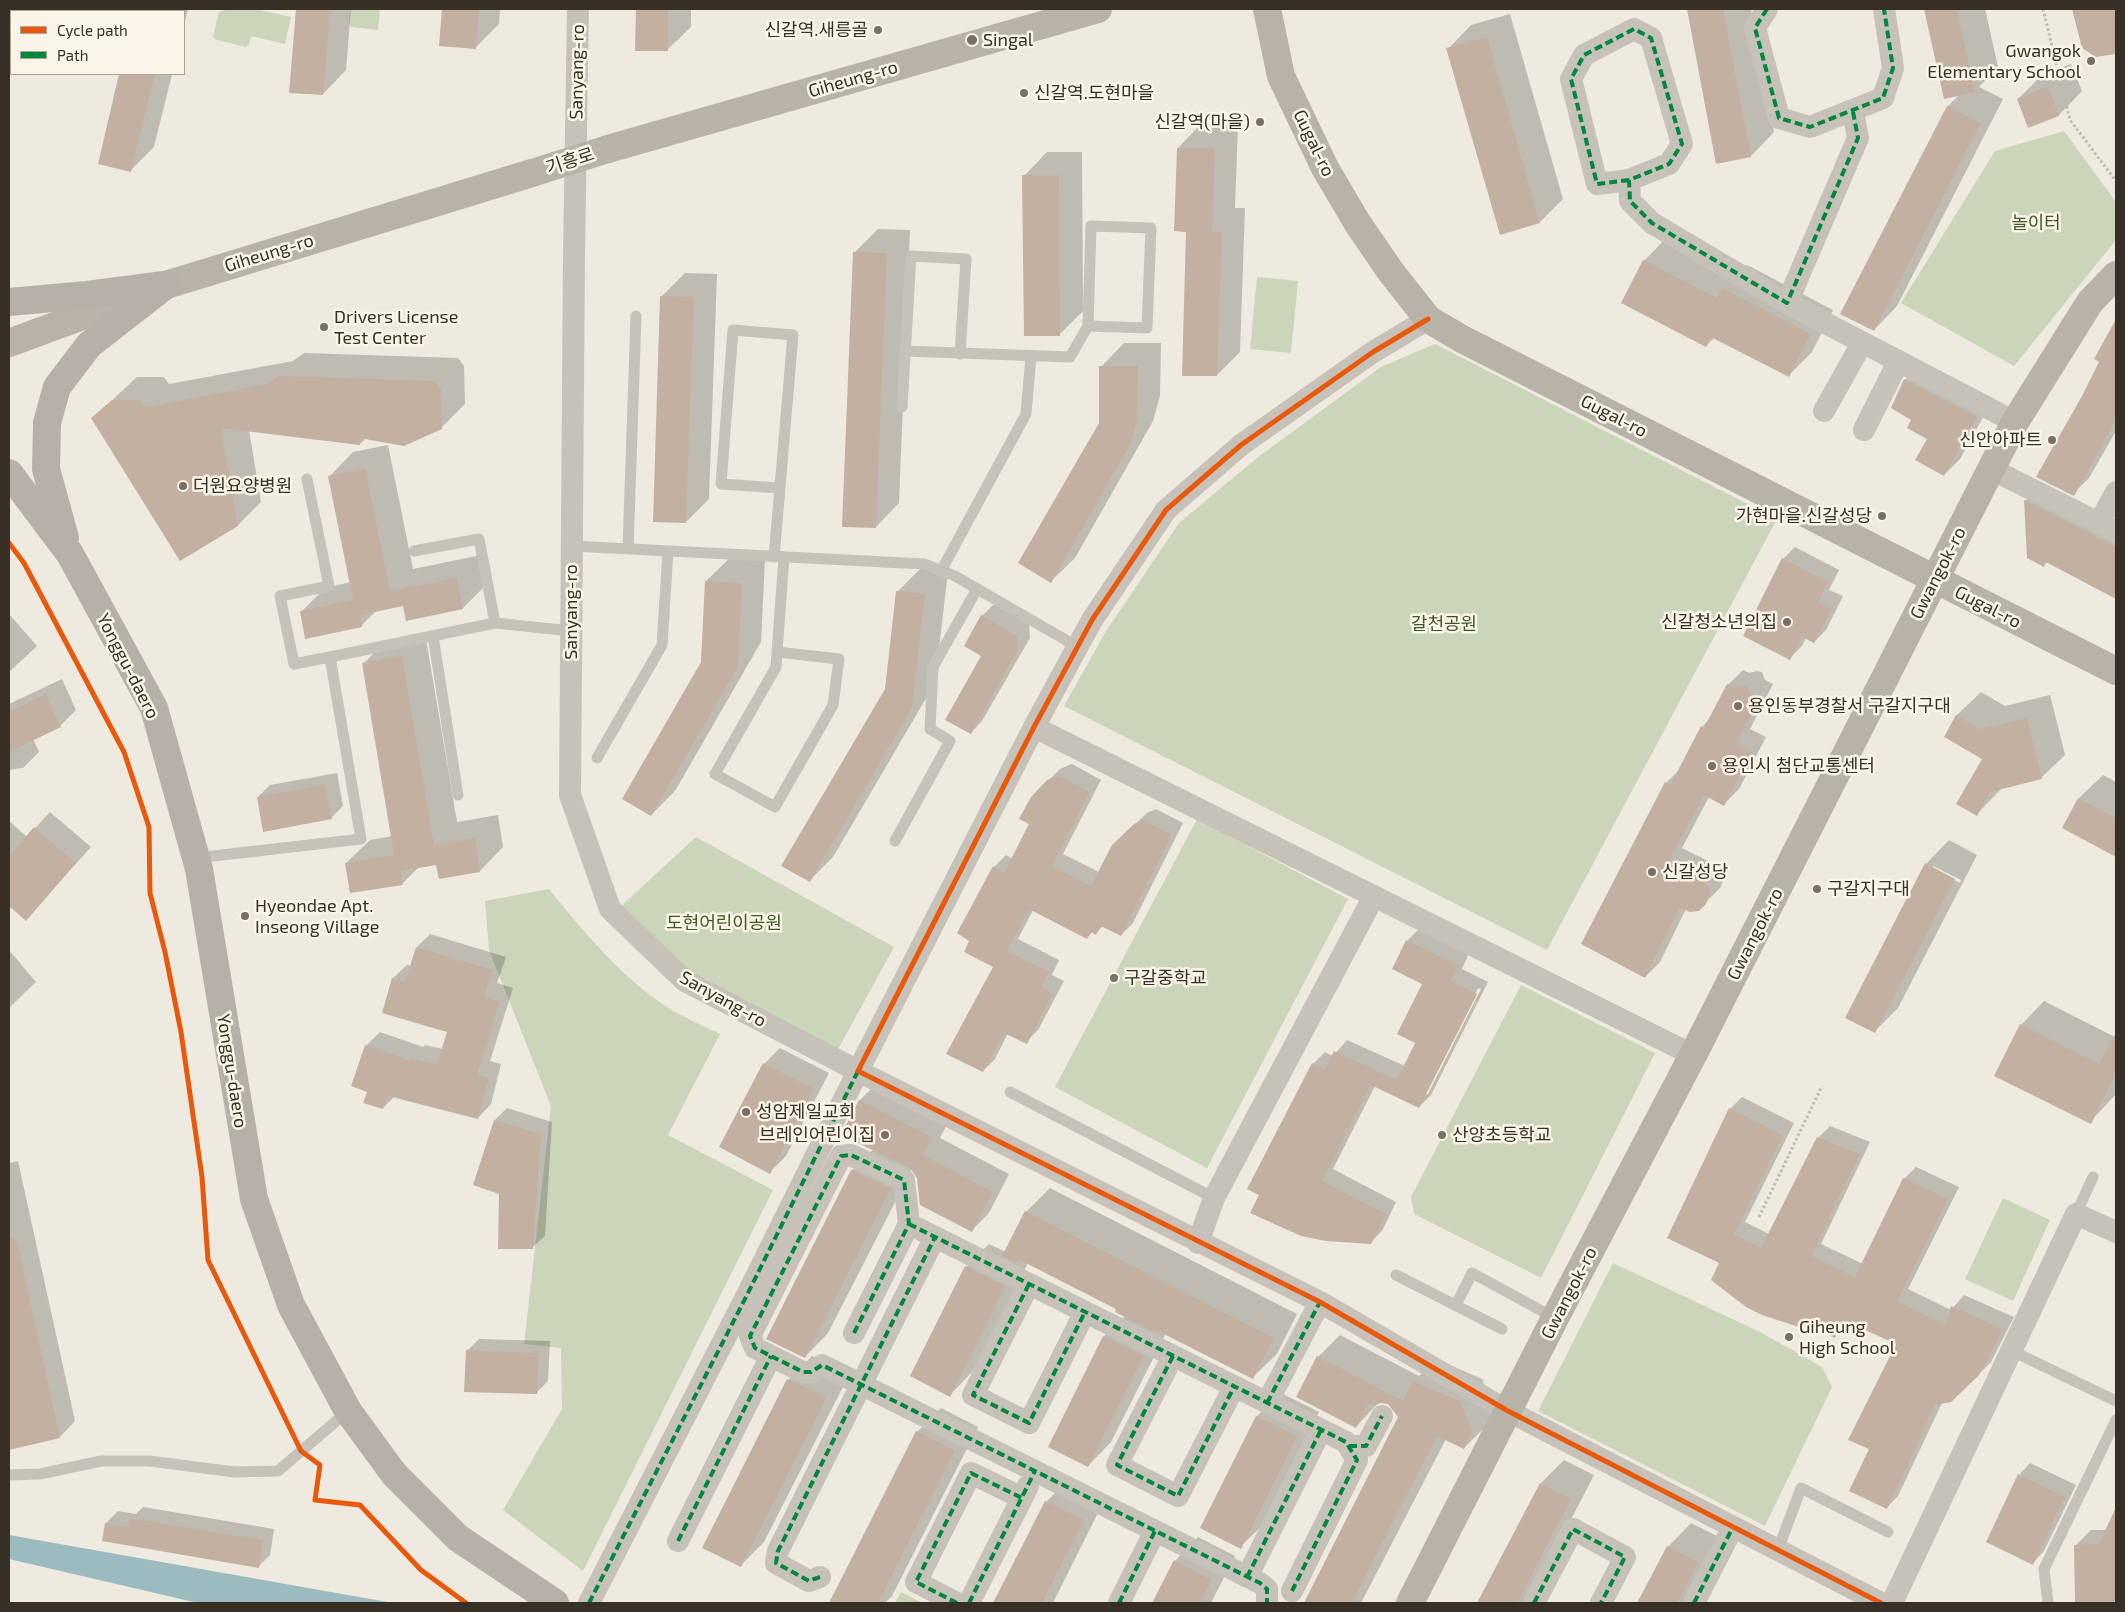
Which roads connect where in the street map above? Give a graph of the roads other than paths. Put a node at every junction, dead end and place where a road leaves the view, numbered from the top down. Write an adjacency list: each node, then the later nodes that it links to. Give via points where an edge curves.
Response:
1 (578, 9): 33 (street, Sanyang-ro)
2 (1098, 9): 7 (street, Giheung-ro)
3 (1267, 9): 15 (street, Gugal-ro, via 1281,76 1326,168 1363,232)
4 (1767, 9): 6 (street, via 1755,28 1779,118 1810,127)
5 (1884, 9): 6 (street, via 1893,68 1883,98)
6 (1853, 112): 13 (street, via 1858,138)
7 (608, 148): 8 (street, 기흥로, bridge)
8 (532, 173): 11 (street, Giheung-ro)
9 (1629, 180): 9 (street, via 1669,164 1682,144 1651,38 1634,29 1584,55 1571,79 1597,184); 13 (street, via 1630,201 1652,223)
10 (2116, 275): 25 (street, Gwangok-ro, via 2090,302)
11 (166, 284): 12 (main road, via 87,296); 17 (street, Giheung-ro); 37 (main road, via 89,345 57,387 47,423 46,469)
12 (9, 302)
13 (1787, 303): 18 (street)
14 (636, 316): 34 (lane)
15 (1428, 319): 40 (street, Gugal-ro); 45 (street, via 1373,352 1241,445 1166,510 1092,620)
16 (1088, 326): 16 (lane, via 1147,328 1151,228 1091,226); 21 (lane, via 1070,357)
17 (9, 343)
18 (1862, 343): 22 (street); 24 (street)
19 (905, 351): 20 (lane); 20 (lane, via 911,256 966,259); 23 (lane)
20 (960, 354): 21 (lane)
21 (1032, 356): 39 (lane, via 1026,414)
22 (1898, 362): 25 (street); 26 (street)
23 (902, 408)
24 (1824, 411)
25 (2015, 422): 27 (street, Gwangok-ro)
26 (1864, 430)
27 (1991, 469): 32 (street); 40 (street, Gwangok-ro)
28 (9, 473): 37 (main road, Yonggu-daero)
29 (307, 479): 47 (lane, via 329,586 280,596 294,664)
30 (780, 488): 30 (lane, via 792,335 733,330 721,484); 38 (lane)
31 (2116, 492): 32 (street)
32 (2108, 527)
33 (571, 546): 34 (lane); 43 (street, Sanyang-ro)
34 (628, 549): 35 (lane)
35 (668, 550): 38 (lane); 50 (lane, via 662,645)
36 (414, 551): 42 (lane, via 480,539)
37 (70, 554): 53 (main road, Yonggu-daero, via 154,708)
38 (779, 557): 39 (lane, via 925,564); 46 (lane)
39 (941, 571): 41 (lane)
40 (1934, 580): 48 (street, Gugal-ro); 55 (street, Gwangok-ro)
41 (977, 589): 45 (lane); 52 (lane, via 933,667 930,729 950,741)
42 (495, 623): 43 (lane); 44 (lane)
43 (571, 631): 56 (street, Sanyang-ro, via 570,794 610,909 685,981)
44 (433, 636): 47 (lane); 51 (lane)
45 (1078, 647): 49 (street)
46 (777, 652): 46 (lane, via 776,667 715,774 775,807 833,705 839,659)
47 (330, 657): 53 (lane, via 361,839)
48 (2116, 671)
49 (1034, 727): 54 (street); 56 (street)
50 (597, 758)
51 (458, 795)
52 (895, 841)
53 (196, 858): 80 (main road, Yonggu-daero, via 254,1200 291,1305)
54 (1374, 896): 55 (street); 59 (street)
55 (1693, 1055): 70 (street, Gwangok-ro)
56 (858, 1071): 64 (street, Sanyang-ro); 98 (street)
57 (1010, 1092): 59 (lane)
58 (2093, 1177): 60 (lane)
59 (1214, 1198): 64 (street)
60 (2076, 1214): 62 (street); 73 (street)
61 (909, 1224): 63 (street); 72 (street); 74 (street, via 904,1180 851,1155 841,1156 750,1336 755,1348)
62 (2116, 1232)
63 (934, 1237): 66 (street); 76 (street)
64 (1198, 1242): 67 (street, Sanyang-ro)
65 (1396, 1275): 68 (lane)
66 (1029, 1284): 69 (street); 69 (street, via 974,1395 1029,1423)
67 (1320, 1302): 79 (street); 81 (street, Sanyang-ro)
68 (1456, 1305): 70 (lane, via 1472,1273); 71 (lane)
69 (1085, 1312): 75 (street)
70 (1555, 1318): 81 (street, Gwangok-ro)
71 (1502, 1329)
72 (854, 1333)
73 (2012, 1351): 78 (lane); 108 (street)
74 (771, 1356): 76 (street, via 803,1372 812,1372 822,1365); 92 (street)
75 (1172, 1356): 77 (street); 77 (street, via 1117,1465 1169,1492 1178,1496)
76 (861, 1384): 86 (street); 94 (street, via 778,1551 776,1563 809,1581)
77 (1234, 1387): 79 (street)
78 (2116, 1401)
79 (1267, 1403): 84 (street)
80 (348, 1411): 87 (lane, via 278,1471 235,1472 149,1461 101,1461 40,1474); 97 (main road, Yonggu-daero, via 394,1474 458,1538)
81 (1508, 1411): 89 (street, Sanyang-ro); 103 (street, Gwangok-ro)
82 (1382, 1416): 85 (street, via 1366,1446)
83 (2116, 1420): 109 (lane, via 2044,1569)
84 (1321, 1430): 85 (street); 95 (street)
85 (1348, 1446): 96 (street, via 1357,1460)
86 (1035, 1471): 88 (street); 90 (street)
87 (9, 1475)
88 (1022, 1498): 99 (street, via 971,1473 916,1582); 100 (street)
89 (1733, 1527): 93 (street, Sanyang-ro); 106 (street)
90 (1155, 1531): 95 (street); 101 (street)
91 (1888, 1532): 93 (lane, via 1801,1488)
92 (678, 1541)
93 (1778, 1550): 107 (street, Sanyang-ro)
94 (820, 1577)
95 (1247, 1577): 102 (street, via 1267,1589)
96 (1292, 1591)
97 (555, 1603)
98 (589, 1603)
99 (957, 1603)
100 (969, 1603)
101 (1119, 1603)
102 (1267, 1603)
103 (1410, 1603)
104 (1534, 1603): 105 (street, via 1573,1529 1625,1556)
105 (1601, 1603)
106 (1694, 1603)
107 (1880, 1603)
108 (1892, 1603)
109 (2048, 1603)

